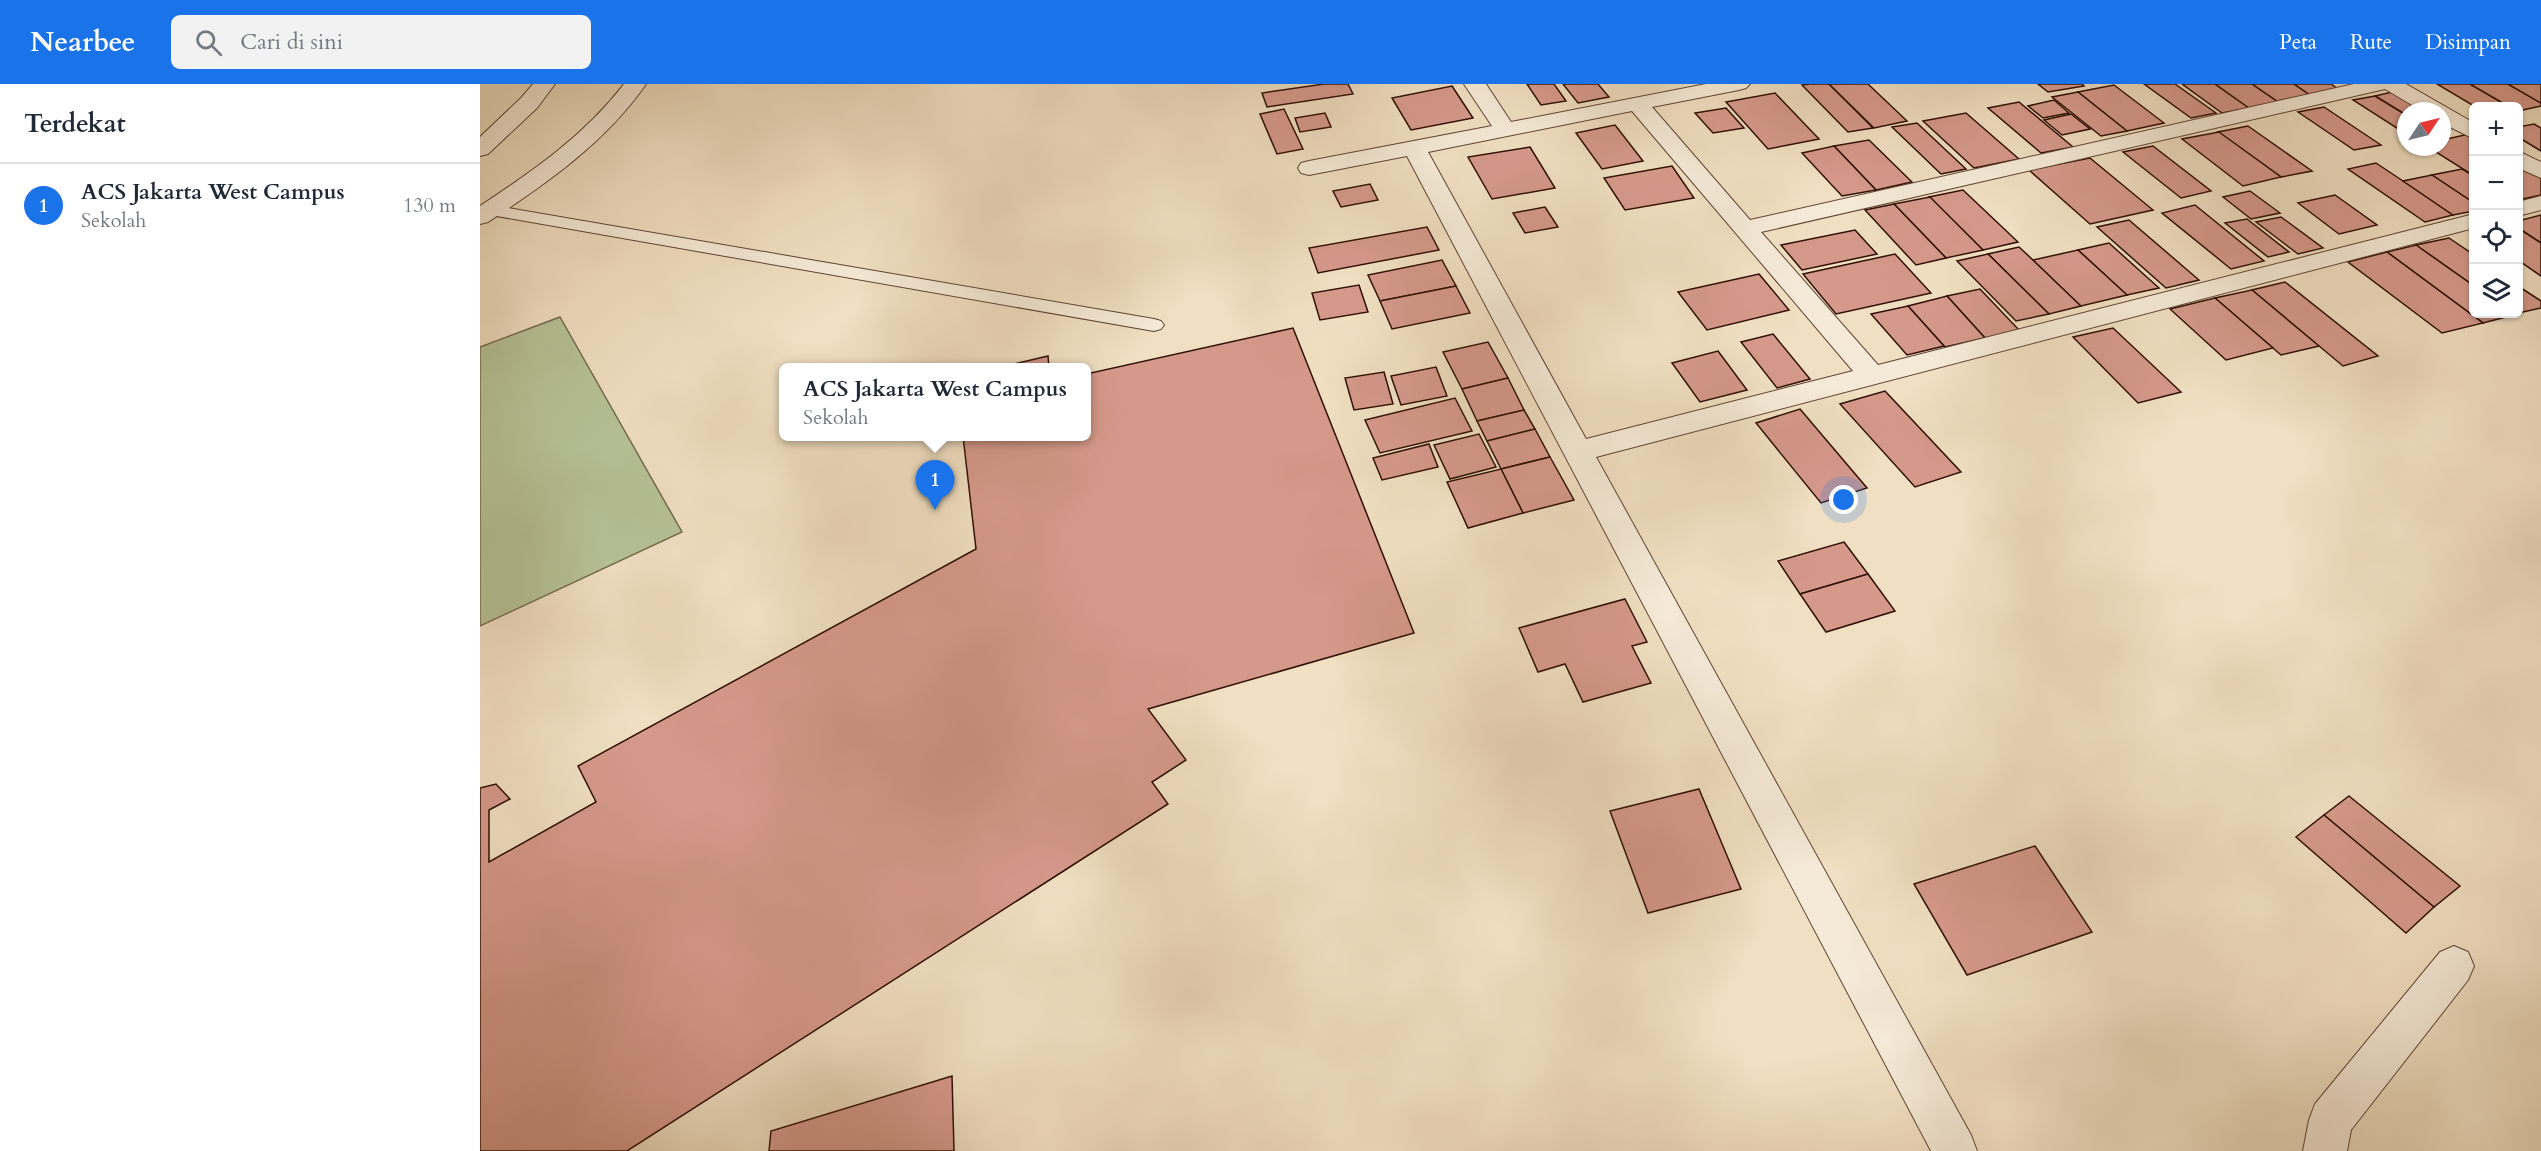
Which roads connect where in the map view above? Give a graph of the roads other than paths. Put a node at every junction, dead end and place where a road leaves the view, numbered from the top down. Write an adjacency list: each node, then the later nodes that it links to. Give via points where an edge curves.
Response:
1 (544, 84): 13 (street)
2 (635, 84): 19 (street, via 621,104 552,169)
3 (1475, 84): 11 (street)
4 (1739, 84): 8 (street)
5 (2382, 84): 21 (street)
6 (2391, 84): 7 (street)
7 (2422, 102)
8 (1637, 104): 11 (street); 21 (street)
9 (2451, 119): 10 (street)
10 (2469, 129)
11 (1506, 130): 12 (street)
12 (1414, 147): 15 (street); 24 (street)
13 (480, 149)
14 (2523, 161): 16 (street)
15 (1309, 168)
16 (2541, 171)
17 (2541, 203): 18 (street)
18 (2523, 208)
19 (486, 213): 22 (lane)
20 (2469, 222): 23 (street)
21 (1745, 228): 23 (street)
22 (1154, 325)
23 (1873, 377): 24 (street)
24 (1579, 452): 26 (street)
25 (2454, 966): 27 (street, via 2331,1120)
26 (1955, 1151)
27 (2325, 1151)

